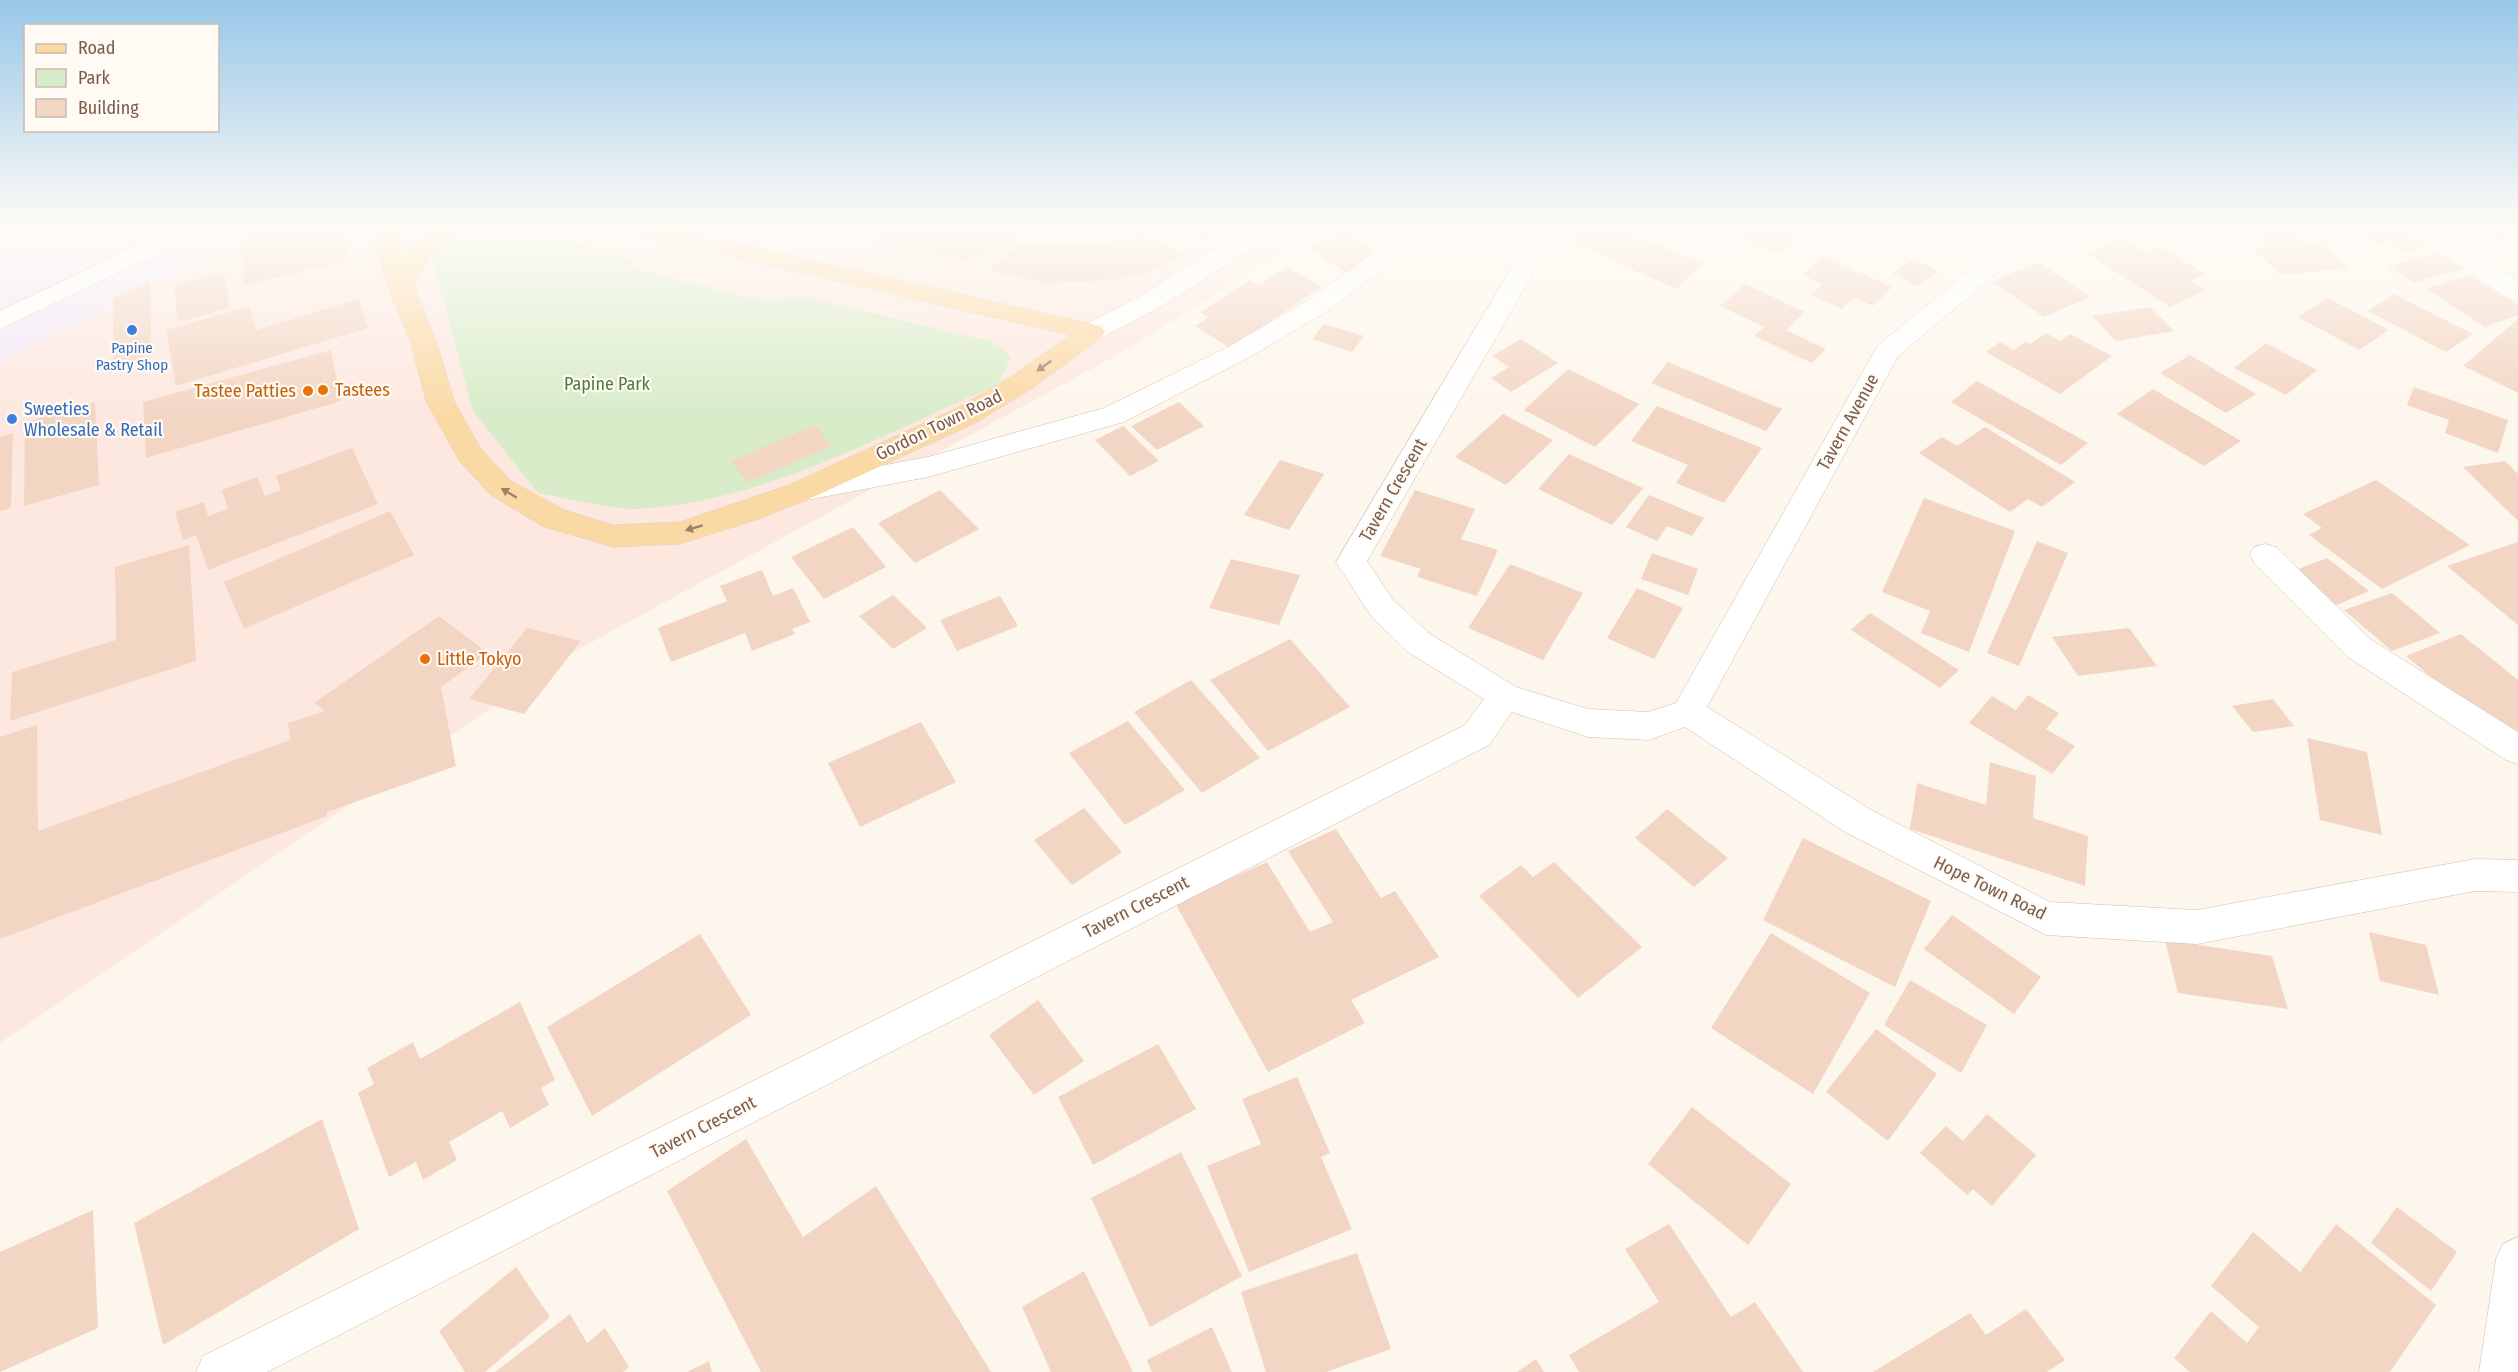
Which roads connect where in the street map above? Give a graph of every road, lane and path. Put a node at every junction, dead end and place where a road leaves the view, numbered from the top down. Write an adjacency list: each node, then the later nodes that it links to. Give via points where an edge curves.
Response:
1 (66, 289): 8 (street)
2 (402, 289): 10 (main road, Gordon Town Road, one-way to 2, via 680,533 613,536 553,519 501,488 470,455 440,401 424,344)
3 (904, 289): 9 (main road)
4 (1170, 289): 9 (street, Gordon Town Road)
5 (1341, 289): 10 (street, via 1239,352 1114,415 928,466)
6 (1511, 289): 12 (street, Tavern Crescent, via 1351,562 1382,608 1419,643)
7 (1963, 289): 13 (street, Tavern Avenue, via 1887,351)
8 (0, 321)
9 (1092, 332): 10 (main road, Gordon Town Road, one-way to 10, via 1021,383 965,416)
10 (799, 492)
11 (2265, 555): 14 (street, via 2359,648)
12 (1505, 696): 13 (street, via 1588,723 1649,726); 17 (street, Tavern Crescent, via 1477,735)
13 (1688, 712): 15 (street, Hope Town Road, via 1858,821 2046,918 2197,927 2475,875)
14 (2518, 750)
15 (2518, 876)
16 (2518, 1259): 18 (street)
17 (219, 1372)
18 (2502, 1372)

